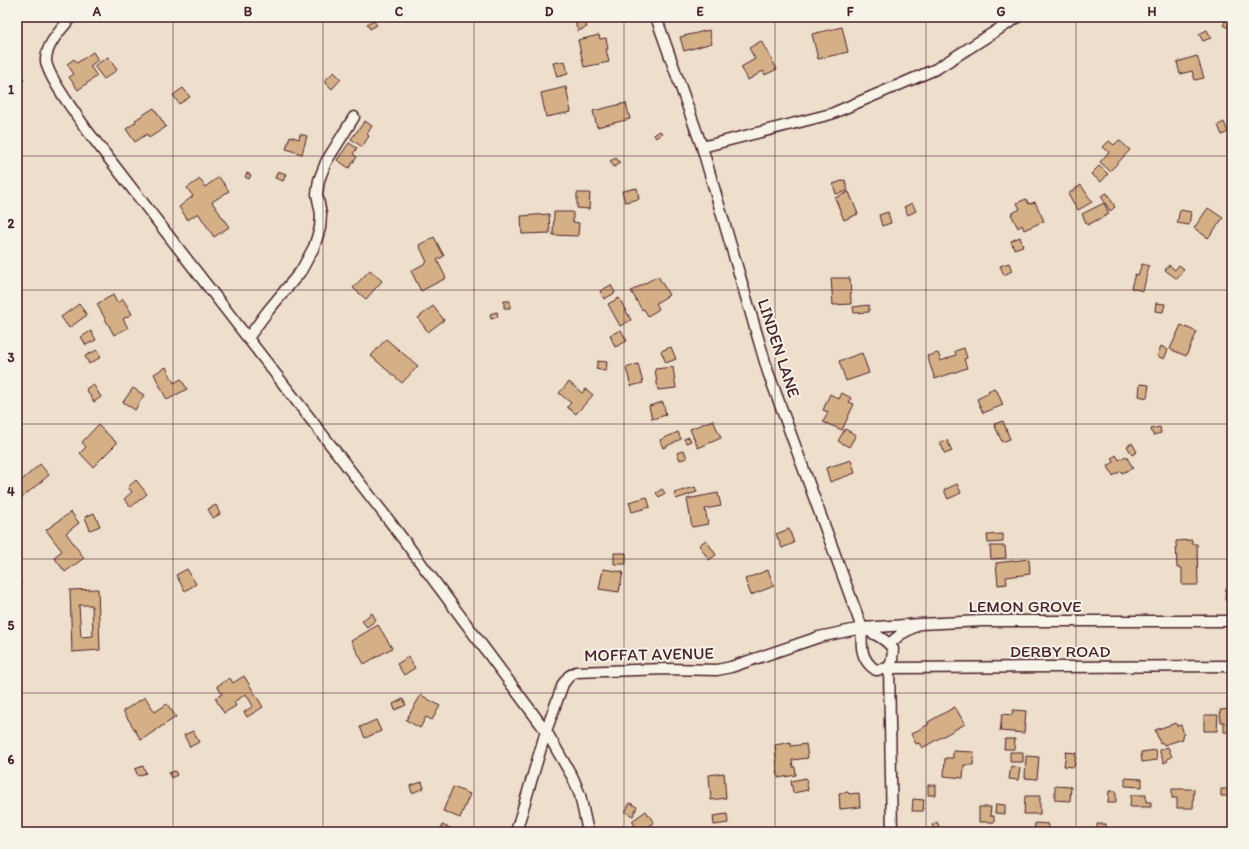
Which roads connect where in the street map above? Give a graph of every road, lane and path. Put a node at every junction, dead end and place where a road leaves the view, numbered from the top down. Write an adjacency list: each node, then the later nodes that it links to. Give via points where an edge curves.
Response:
1 (71, 17): 6 (street, via 48,50 46,66 52,78 86,128)
2 (656, 17): 5 (street, LINDEN LANE)
3 (1018, 17): 5 (street, via 936,69 832,114)
4 (354, 117): 6 (street, via 326,162 319,180 317,194 321,214 320,228 314,247 301,271)
5 (702, 147): 9 (street, LINDEN LANE, via 768,372)
6 (248, 338): 14 (street, via 391,523)
7 (1232, 621): 8 (street, LEMON GROVE, via 983,621)
8 (920, 624): 9 (street, LEMON GROVE); 11 (street)
9 (862, 628): 10 (street, LEMON GROVE); 11 (street); 13 (street, LINDEN LANE, via 861,646 867,662 876,670)
10 (819, 637): 14 (street, MOFFAT AVENUE, via 717,670 576,672 563,684)
11 (889, 644): 13 (street, via 893,650)
12 (1232, 666): 13 (street, DERBY ROAD)
13 (889, 668): 17 (street)
14 (546, 731): 15 (street, MOFFAT AVENUE); 16 (street, via 573,778)
15 (516, 832)
16 (588, 832)
17 (892, 832)

